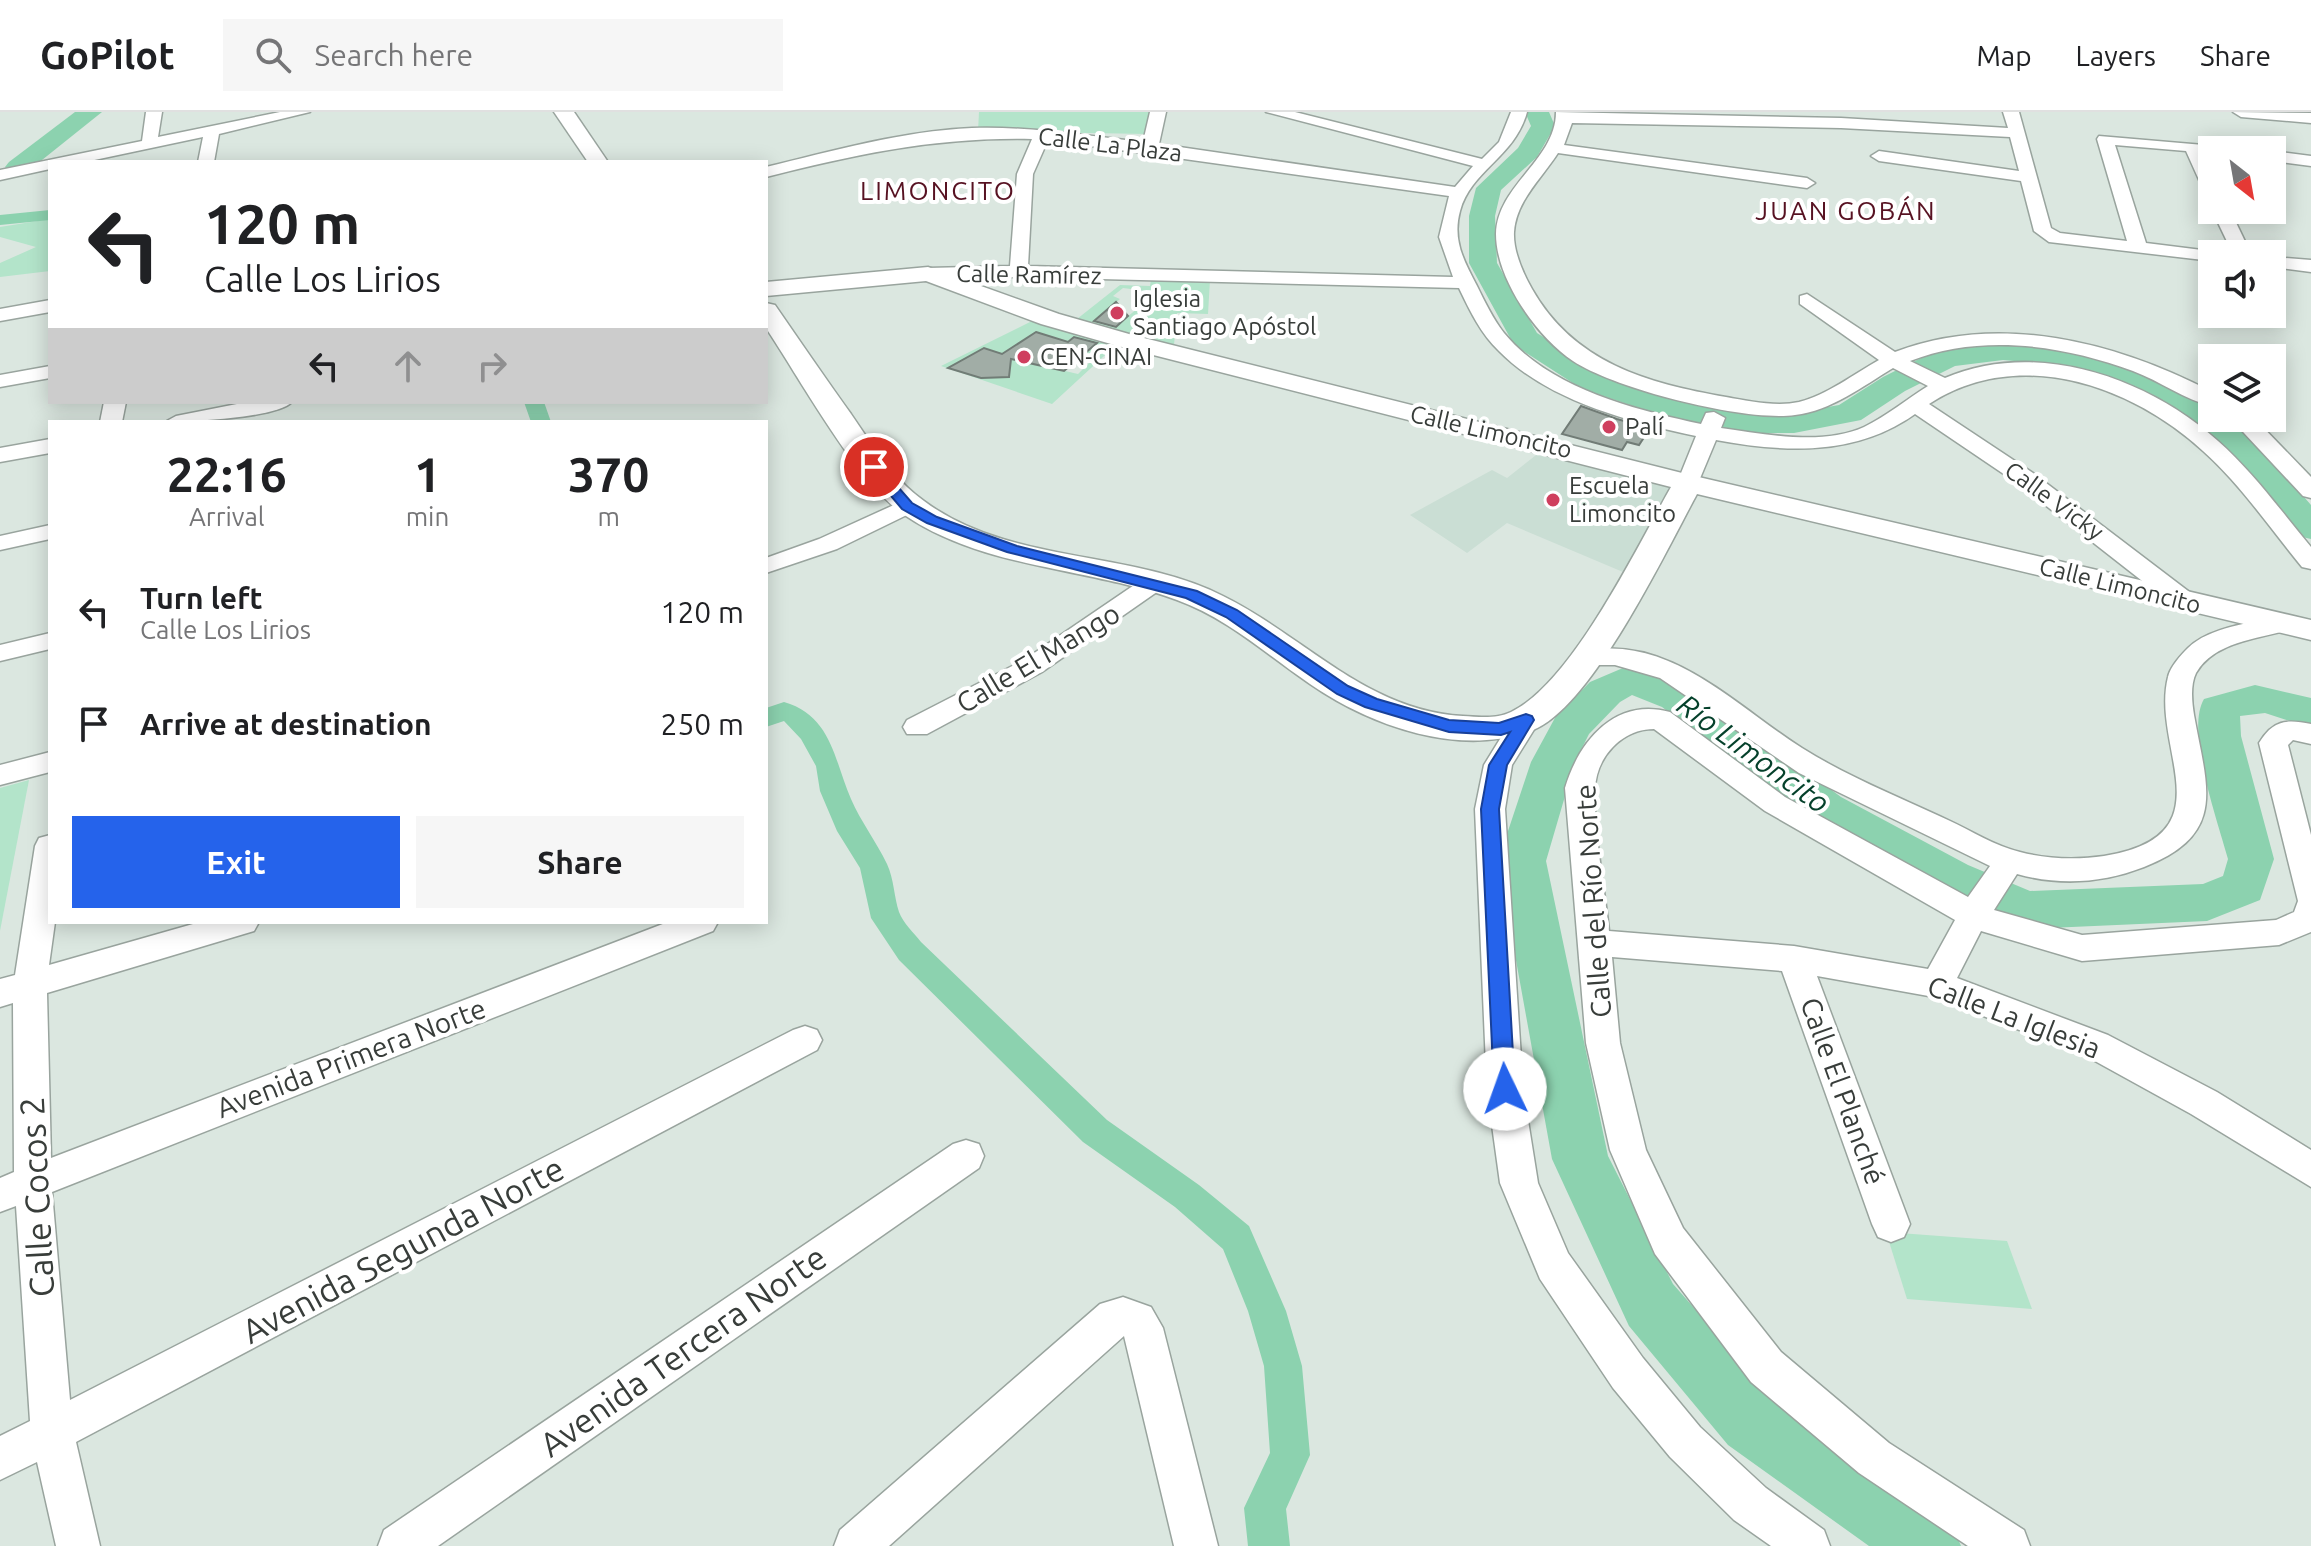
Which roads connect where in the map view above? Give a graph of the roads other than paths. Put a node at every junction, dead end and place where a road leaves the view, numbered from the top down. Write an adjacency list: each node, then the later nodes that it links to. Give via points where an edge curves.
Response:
1 (154, 112): 18 (street)
2 (302, 112): 13 (street)
3 (564, 112): 26 (street)
4 (972, 112): 14 (street)
5 (1158, 112): 17 (street)
6 (1274, 112): 30 (street)
7 (1519, 112): 30 (street, via 1516,134)
8 (2011, 112): 15 (street)
9 (2241, 112): 12 (street)
10 (1564, 115): 11 (street); 21 (street)
11 (1796, 117): 15 (street)
12 (2311, 118)
13 (212, 132): 18 (street); 25 (street)
14 (971, 133): 16 (street, Calle La Plaza); 31 (street, Calle La Plaza, via 872,146)
15 (2015, 133): 33 (street)
16 (1042, 135): 17 (street, Calle La Plaza); 40 (street, via 1025,174)
17 (1151, 142): 35 (street, Calle La Plaza)
18 (149, 145): 24 (street)
19 (2191, 146): 20 (street); 27 (street); 36 (street, via 2105,139)
20 (2198, 147)
21 (1553, 148): 34 (street); 55 (street, via 1506,214 1510,261 1526,294 1581,357)
22 (1879, 156): 33 (street)
23 (2286, 158): 28 (street)
24 (72, 160)
25 (206, 160)
26 (597, 160)
27 (2198, 161)
28 (2311, 161)
29 (48, 164): 32 (street)
30 (1484, 164): 35 (street)
31 (768, 172)
32 (0, 175)
33 (2028, 177): 36 (street, via 2043,231 2055,238)
34 (1807, 183)
35 (1456, 192): 42 (street, via 1448,239)
36 (2138, 247): 37 (street)
37 (2198, 254)
38 (2286, 263): 39 (street)
39 (2311, 266)
40 (1019, 271): 41 (street, Calle Ramírez); 42 (street, Calle Ramírez)
41 (928, 274): 43 (street, Calle Limoncito); 60 (street, Calle Limoncito, via 1127,341)
42 (1465, 283): 55 (street, via 1482,317 1527,365 1591,397)
43 (768, 289)
44 (1807, 300): 48 (street)
45 (48, 306): 47 (street)
46 (768, 313): 62 (street, via 887,487)
47 (0, 315)
48 (1906, 367): 51 (street); 52 (street, via 1912,349 1968,340 2060,344 2112,358); 55 (street, via 1797,409)
49 (48, 372): 50 (street)
50 (0, 381)
51 (1944, 386): 54 (street); 65 (street, via 1998,370 2076,373 2113,386 2163,412 2219,454)
52 (2198, 394)
53 (270, 404): 56 (street)
54 (1916, 405): 55 (street, via 1851,439 1769,441); 68 (street, Calle Vicky, via 2025,478)
55 (1714, 417): 60 (street)
56 (186, 420)
57 (2254, 432): 61 (street)
58 (48, 446): 59 (street)
59 (0, 455)
60 (1688, 483): 68 (street, Calle Limoncito); 73 (street)
61 (2311, 491)
62 (907, 506): 66 (street); 67 (street, via 1012,549)
63 (48, 532): 64 (street)
64 (0, 543)
65 (2311, 562)
66 (768, 565)
67 (1155, 582): 74 (street, via 1232,613 1342,690 1371,703 1449,726 1501,729); 75 (street, Calle El Mango, via 1033,666)
68 (2187, 603): 69 (street, Calle Limoncito)
69 (2279, 624): 70 (street, Calle Limoncito); 80 (street, via 2198,652 2176,685 2193,783 2189,818 2179,837 2153,855 2114,866 2056,870)
70 (2311, 630)
71 (48, 641): 72 (street)
72 (0, 653)
73 (1586, 659): 74 (street); 80 (street, via 1630,657 1665,667 1791,755)
74 (1526, 720): 101 (street, via 1498,765 1490,809 1505,1089 1519,1183 1554,1266 1628,1373 1696,1453 1750,1504)
75 (917, 727)
76 (2311, 734): 81 (street, via 2287,729 2273,743)
77 (48, 763): 78 (street)
78 (0, 775)
79 (48, 854): 89 (street, Calle Cocos 2)
80 (2010, 861): 83 (street)
81 (2311, 895)
82 (2311, 907): 83 (street, Calle del Río Norte, via 2309,919 2279,932 2082,948)
83 (1973, 915): 86 (street, Calle del Río Norte, via 1775,804 1660,719 1641,718 1601,740 1586,761 1580,788); 88 (street)
84 (236, 924): 89 (street)
85 (697, 924): 93 (street, Avenida Primera Norte)
86 (1593, 943): 87 (street, Calle La Iglesia); 102 (street, Calle del Río Norte, via 1603,1043 1628,1150 1669,1241 1766,1367 1874,1458)
87 (1794, 959): 88 (street, Calle La Iglesia); 94 (street, Calle El Planché)
88 (1937, 984): 92 (street, Calle La Iglesia, via 2096,1045 2204,1103)
89 (15, 988): 93 (street, Calle Cocos 2)
90 (805, 1040): 95 (street, Avenida Segunda Norte)
91 (966, 1156): 98 (street, Avenida Tercera Norte)
92 (2311, 1170)
93 (16, 1188): 95 (street, Calle Cocos 2)
94 (1891, 1224)
95 (52, 1432): 96 (street, Avenida Segunda Norte); 97 (street, Calle Cocos 2)
96 (0, 1459)
97 (78, 1546)
98 (400, 1546)
99 (856, 1546): 100 (street, via 1114,1318 1125,1315 1143,1328)
100 (1196, 1546)
101 (1808, 1546)
102 (2008, 1546)

